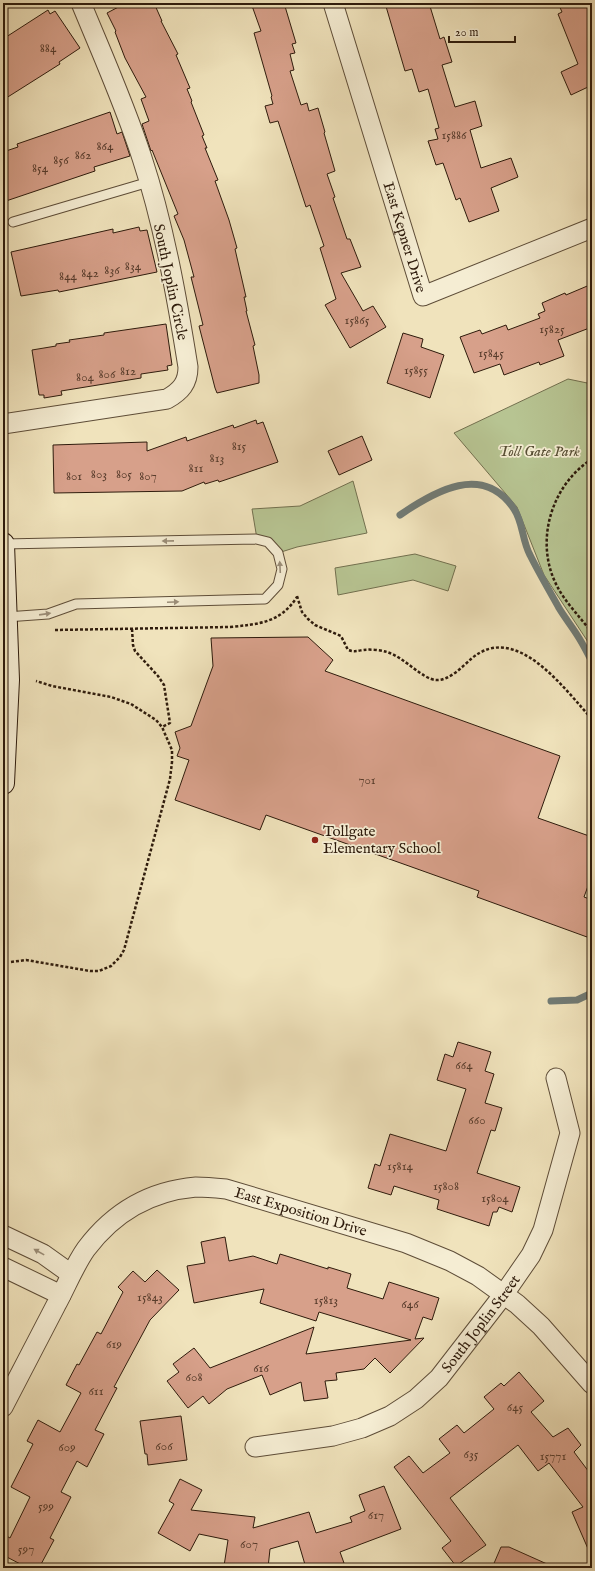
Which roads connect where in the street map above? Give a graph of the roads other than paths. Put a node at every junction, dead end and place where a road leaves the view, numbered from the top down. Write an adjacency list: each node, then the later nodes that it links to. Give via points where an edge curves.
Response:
1 (81, 3): 3 (street, South Joplin Circle, via 123,104)
2 (334, 3): 5 (street, East Kepner Drive, via 423,296)
3 (149, 182): 4 (lane); 6 (street, South Joplin Circle, via 179,312 188,367 185,386 167,399)
4 (13, 222)
5 (592, 228)
6 (3, 424)
7 (3, 544): 8 (street); 8 (lane, one-way to 7, via 48,614 76,604 265,599 278,585 282,569 278,553 268,542 256,539)
8 (6, 617): 9 (street)
9 (5, 647): 10 (street, via 8,680)
10 (3, 784)
11 (556, 1078): 15 (street, South Joplin Street, via 570,1133 543,1230 531,1256)
12 (3, 1234): 14 (street, one-way to 12, via 43,1254)
13 (3, 1267): 16 (street)
14 (71, 1274): 15 (street, East Exposition Drive, via 85,1250 121,1213 147,1198 196,1187 226,1189 406,1243 450,1261); 16 (street, East Exposition Drive)
15 (504, 1294): 17 (street, East Exposition Drive, via 541,1326); 19 (street, South Joplin Street, via 439,1378 416,1399 390,1416 362,1428 333,1436)
16 (61, 1295): 18 (street, East Exposition Drive)
17 (592, 1384)
18 (3, 1407)
19 (255, 1448)

